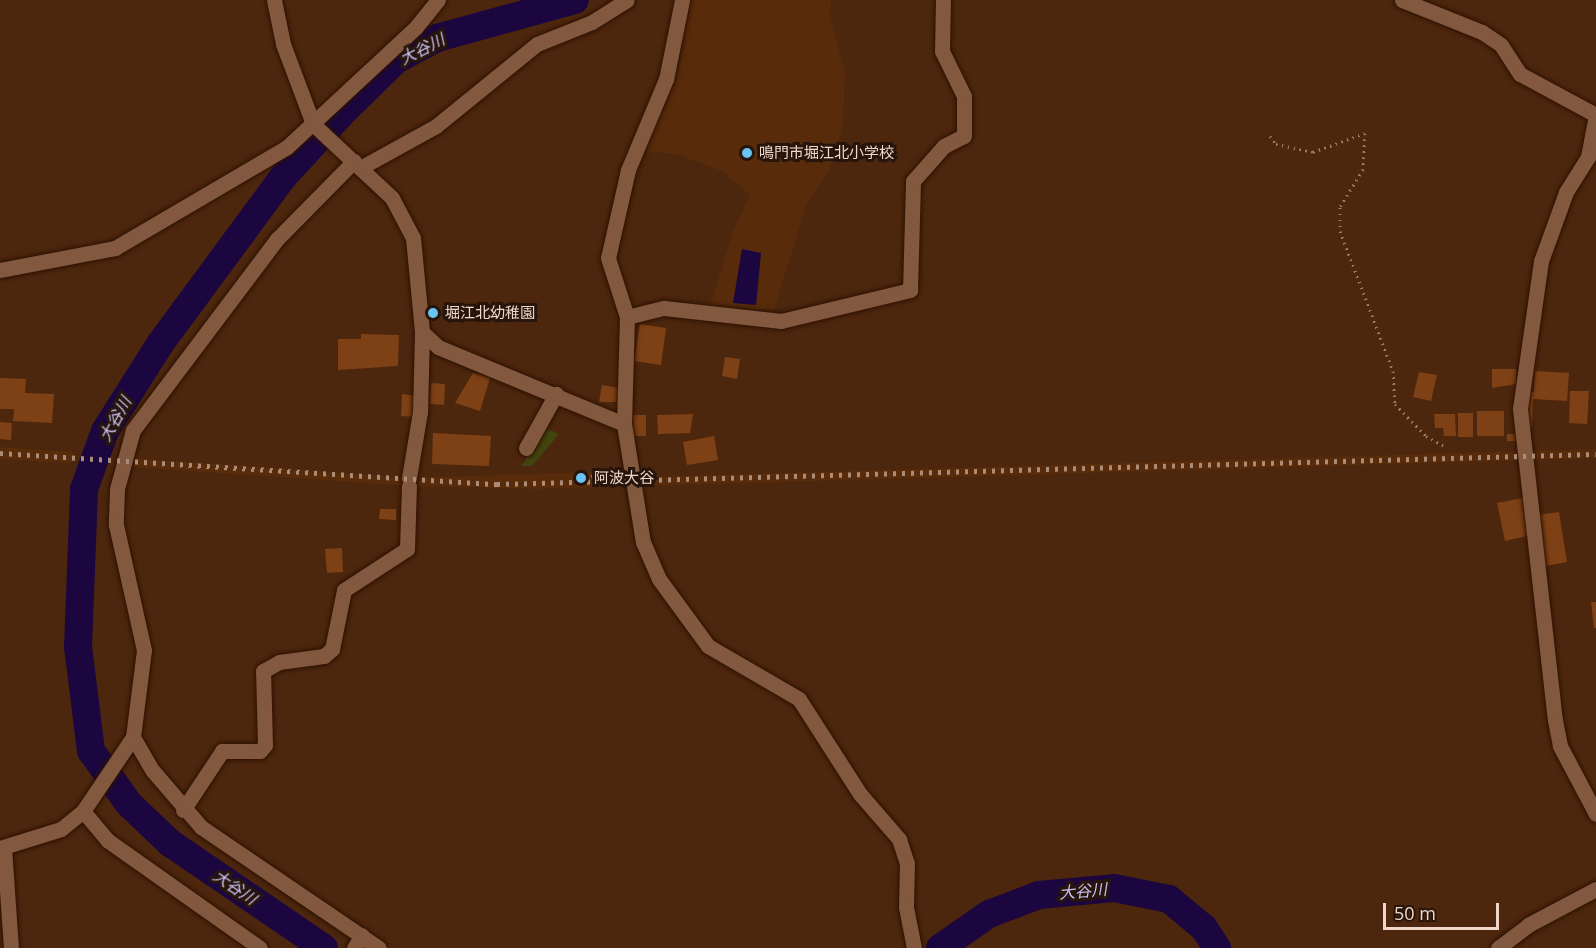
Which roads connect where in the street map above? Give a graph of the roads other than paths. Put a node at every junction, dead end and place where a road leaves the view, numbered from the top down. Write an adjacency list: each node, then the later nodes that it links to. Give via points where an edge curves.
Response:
1 (274, 0): 8 (street, via 283,44)
2 (438, 0): 8 (street)
3 (627, 0): 9 (street, via 592,22 537,44 436,126)
4 (682, 0): 11 (street, via 666,79 628,170 608,258)
5 (944, 0): 11 (street, via 942,51 964,96 964,136 944,146 913,181 910,290 781,321 664,308)
6 (1402, 0): 7 (street, via 1482,32 1501,45 1520,74)
7 (1596, 115): 19 (street, via 1588,157 1566,192 1541,261 1520,409 1555,720 1560,746)
8 (316, 126): 9 (street); 10 (street, via 115,248)
9 (353, 160): 12 (street, via 392,198 413,238); 16 (street, via 277,239 133,430 117,489 116,525 144,650)
10 (0, 270)
11 (627, 317): 14 (street)
12 (422, 332): 13 (street, via 438,347); 18 (street, via 420,412 409,482 407,549 344,590 333,649 324,656 279,662 263,671 266,745 260,751 222,751)
13 (555, 394): 14 (street); 15 (street)
14 (624, 424): 26 (street, via 643,542 683,616 708,646 799,699 860,794 899,839 907,863 906,907)
15 (526, 448)
16 (133, 737): 17 (street); 18 (street)
17 (85, 808): 20 (street, via 61,829); 24 (street, via 107,840)
18 (183, 810): 22 (street)
19 (1596, 813)
20 (2, 848): 23 (street)
21 (1596, 889): 27 (street, via 1528,925)
22 (358, 942): 25 (street)
23 (11, 948)
24 (260, 948)
25 (379, 948)
26 (914, 948)
27 (1498, 948)

